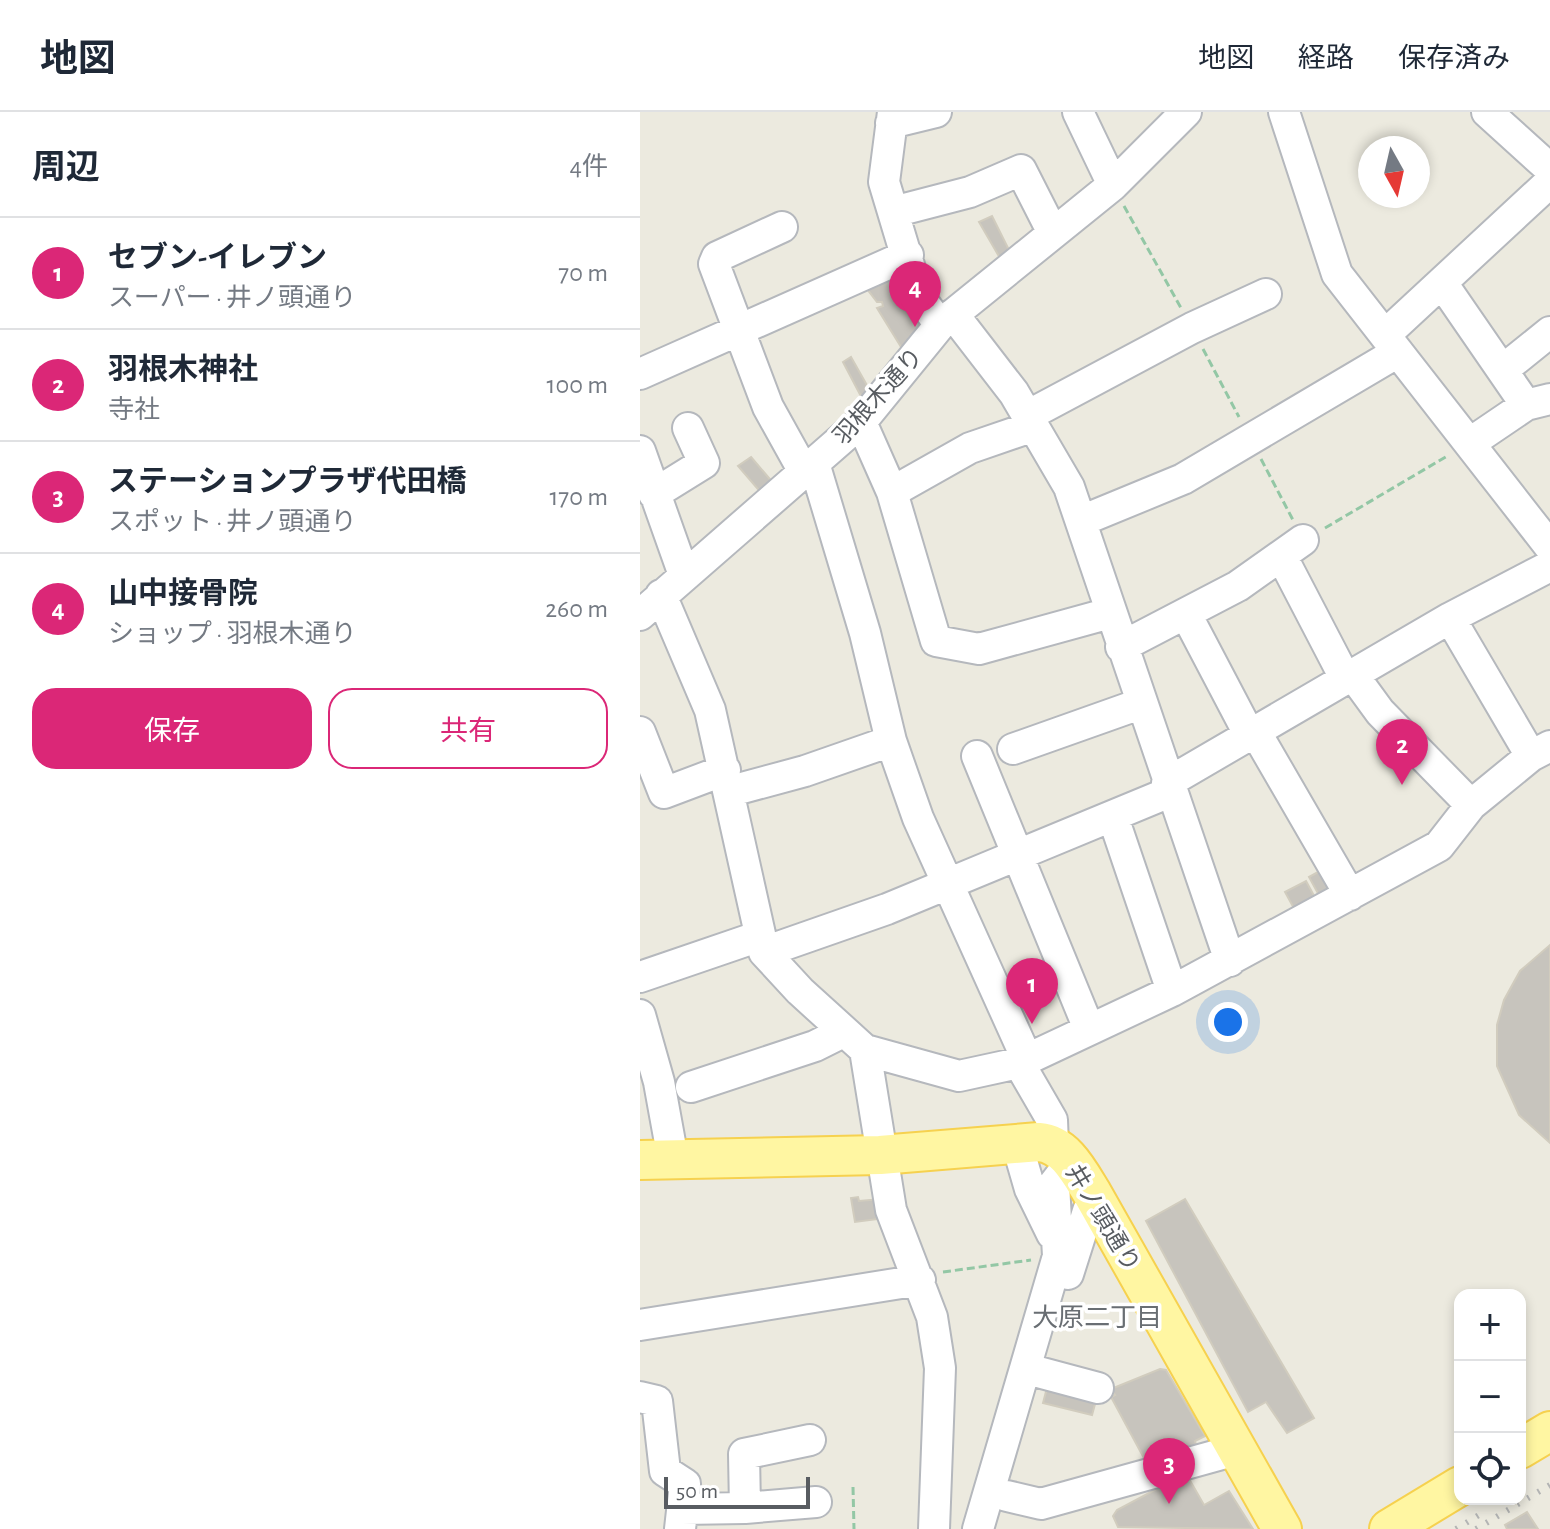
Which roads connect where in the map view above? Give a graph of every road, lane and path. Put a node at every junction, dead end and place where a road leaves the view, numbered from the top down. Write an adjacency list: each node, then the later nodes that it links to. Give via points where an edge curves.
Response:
1 (936, 112): 6 (street)
2 (1078, 112): 8 (street)
3 (1186, 112): 8 (street, 羽根木通り)
4 (1284, 112): 19 (street, via 1337,274)
5 (1487, 112): 7 (street)
6 (892, 118): 9 (street, via 884,182)
7 (1548, 167): 13 (street)
8 (1113, 185): 11 (street, 羽根木通り); 16 (path)
9 (893, 212): 11 (street, via 970,192 1021,170); 12 (street)
10 (782, 227): 17 (street, via 717,257 714,264)
11 (1053, 233): 15 (street, 羽根木通り)
12 (908, 255): 15 (street, via 918,295); 17 (street)
13 (1442, 283): 19 (street); 20 (street)
14 (1266, 294): 16 (street)
15 (947, 320): 23 (street, via 1014,393); 24 (street, 羽根木通り)
16 (1192, 328): 23 (street); 26 (path)
17 (739, 332): 21 (street); 29 (street, via 768,407)
18 (1550, 332): 20 (street)
19 (1392, 343): 26 (street); 27 (street)
20 (1504, 369): 22 (street)
21 (640, 374)
22 (1538, 402): 27 (street)
23 (1031, 421): 30 (street); 32 (street, via 1069,487)
24 (861, 422): 29 (street, 羽根木通り); 30 (street)
25 (688, 428): 31 (street, via 704,463)
26 (1251, 438): 32 (street, via 1183,479); 34 (path)
27 (1470, 443): 33 (street); 34 (path)
28 (640, 451): 31 (street)
29 (808, 466): 36 (street, 羽根木通り); 46 (street, via 865,633)
30 (892, 492): 38 (street, via 936,641 979,649)
31 (654, 494): 36 (street)
32 (1081, 521): 38 (street)
33 (1550, 547)
34 (1292, 549): 39 (street); 42 (street)
35 (1550, 566): 40 (street)
36 (684, 575): 37 (street, 羽根木通り)
37 (651, 605): 50 (street, via 710,710)
38 (1110, 613): 41 (street)
39 (1186, 614): 41 (street); 45 (street)
40 (1450, 618): 42 (street); 48 (street)
41 (1121, 647): 43 (street)
42 (1349, 678): 45 (street); 52 (street)
43 (1140, 704): 47 (street); 51 (street)
44 (640, 732): 50 (street, via 664,793)
45 (1252, 733): 51 (street); 56 (street)
46 (891, 741): 50 (street, via 805,771); 55 (street)
47 (1013, 749)
48 (1541, 751): 52 (street)
49 (977, 756): 54 (street)
50 (728, 780): 57 (street)
51 (1168, 787): 53 (street); 58 (street)
52 (1471, 805): 56 (street, via 1439,846)
53 (1113, 817): 54 (street); 60 (street)
54 (1016, 858): 55 (street); 62 (street)
55 (947, 885): 57 (street); 64 (street)
56 (1350, 895): 58 (street)
57 (762, 944): 59 (street); 63 (street)
58 (1230, 961): 60 (street)
59 (640, 977)
60 (1172, 991): 62 (street)
61 (640, 1015): 68 (street, via 659,1082)
62 (1089, 1029): 64 (street)
63 (854, 1041): 64 (street, via 959,1076); 65 (street, via 815,1046); 67 (street)
64 (1023, 1060): 66 (street, via 1052,1120)
65 (691, 1087)
66 (1047, 1150): 67 (main road); 70 (street); 70 (street, via 1030,1189); 79 (main road, 井ノ頭通り, via 1092,1193)
67 (880, 1155): 68 (main road); 71 (street, via 891,1210)
68 (657, 1160)
69 (1088, 1211): 70 (street)
70 (1063, 1256): 71 (path); 73 (street)
71 (919, 1277): 72 (street); 87 (street, via 940,1368)
72 (640, 1325)
73 (1033, 1371): 74 (street); 81 (street)
74 (1098, 1388)
75 (640, 1396): 85 (street, via 657,1401 665,1471 685,1484)
76 (1550, 1431): 78 (main road)
77 (810, 1440): 84 (street, via 744,1454)
78 (1526, 1445)
79 (1236, 1450): 81 (street, via 1041,1504); 90 (main road, 井ノ頭通り)
80 (853, 1487): 86 (path)
81 (1003, 1487): 88 (street); 89 (street)
82 (1454, 1490): 91 (main road)
83 (816, 1502): 84 (street)
84 (745, 1508): 85 (street)
85 (681, 1519)
86 (854, 1529)
87 (934, 1529)
88 (978, 1529)
89 (995, 1529)
90 (1282, 1529)
91 (1389, 1529)

